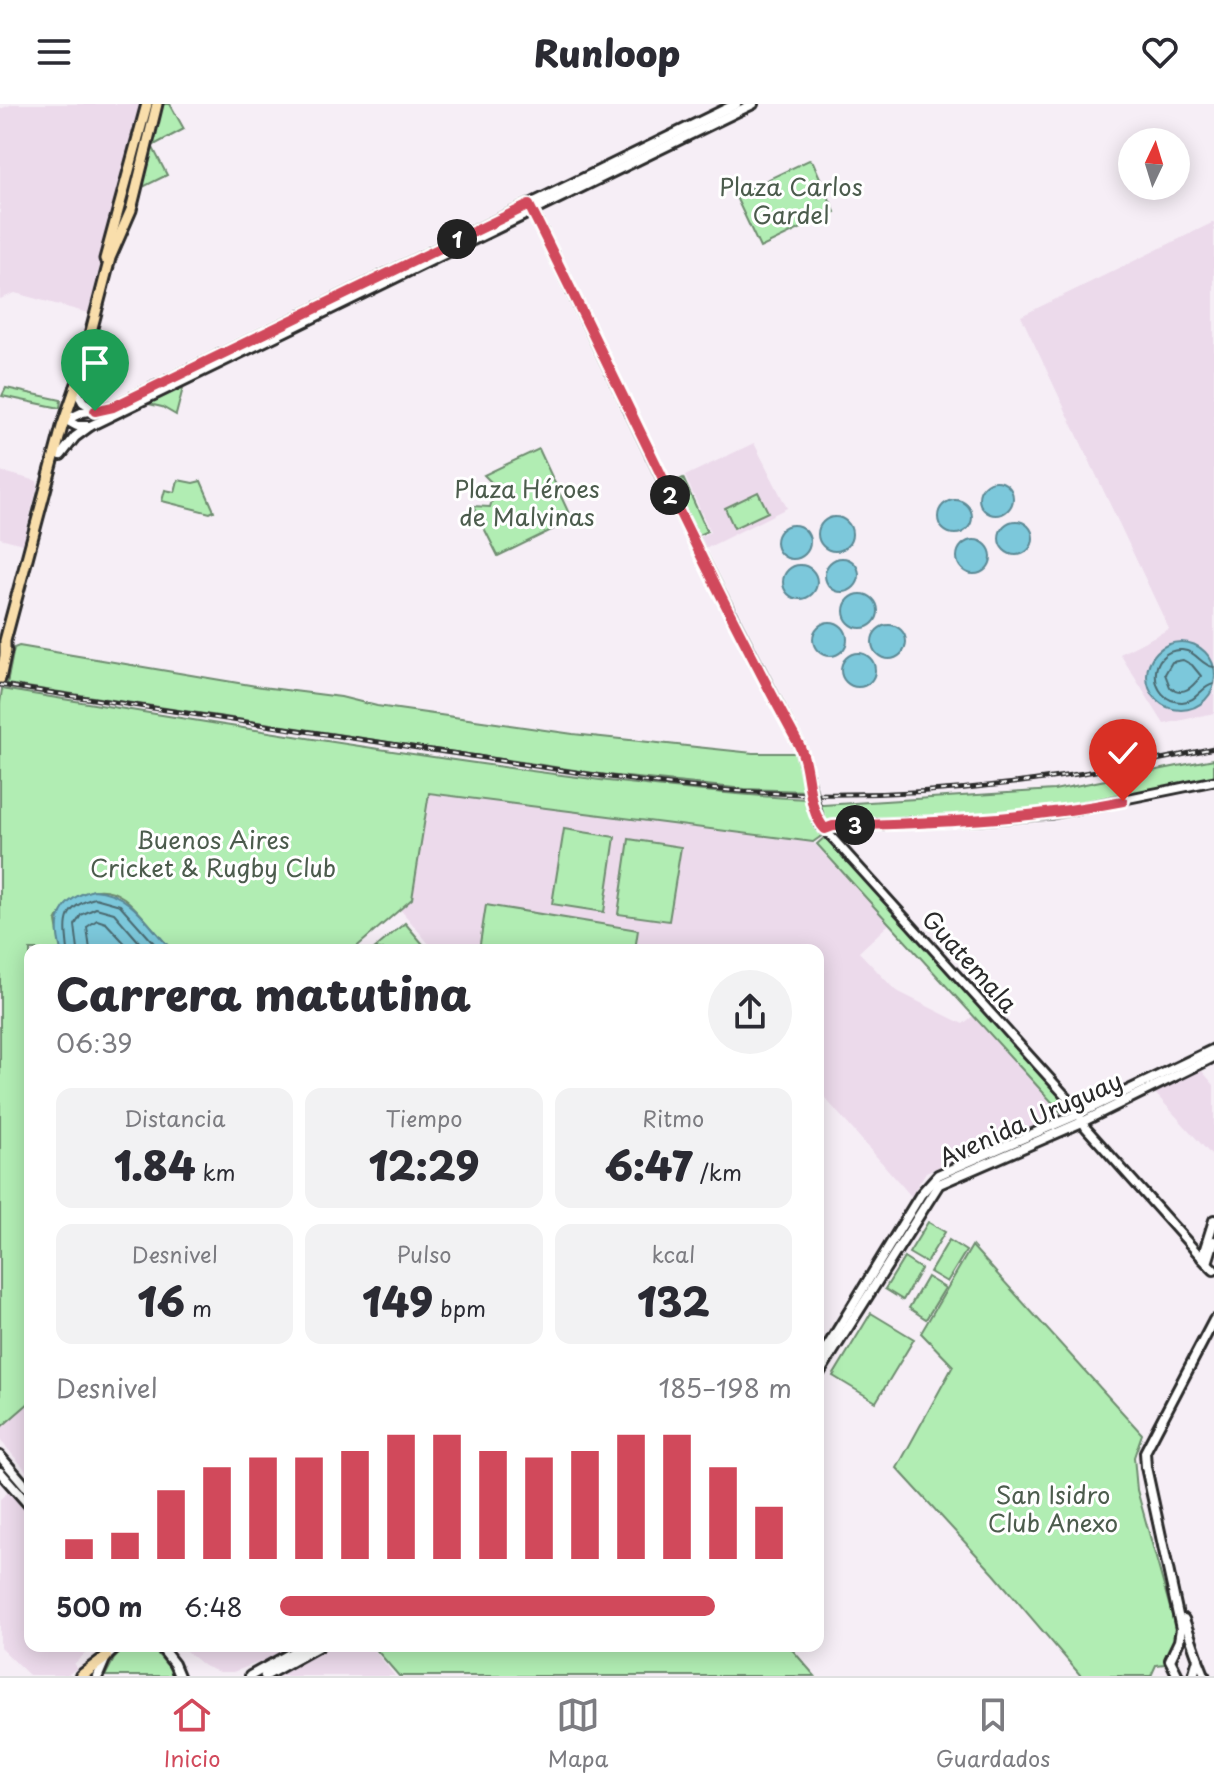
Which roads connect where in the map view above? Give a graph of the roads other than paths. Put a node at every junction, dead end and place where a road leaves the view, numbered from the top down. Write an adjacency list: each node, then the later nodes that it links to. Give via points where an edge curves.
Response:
1 (147, 104): 5 (main road)
2 (157, 104): 5 (main road)
3 (736, 104): 6 (main road)
4 (753, 104): 6 (main road)
5 (141, 146): 7 (main road, via 131,210 110,258)
6 (530, 208): 8 (main road); 10 (main road); 15 (street, via 803,752 816,815)
7 (74, 386): 8 (main road, via 83,402); 9 (main road)
8 (100, 411): 9 (main road)
9 (66, 420): 10 (main road); 11 (main road); 12 (main road)
10 (90, 426): 11 (main road)
11 (61, 455): 12 (main road)
12 (5, 654): 13 (main road)
13 (0, 679)
14 (1214, 781): 15 (street, via 1052,814)
15 (825, 829): 18 (street, Guatemala, via 1073,1104)
16 (1214, 1049): 18 (main road, Avenida Uruguay)
17 (1214, 1057): 18 (main road, Avenida Uruguay)
18 (1080, 1118): 21 (street, Guatemala); 23 (main road, Avenida Uruguay, via 933,1179); 24 (main road, Avenida Uruguay, via 939,1184)
19 (1214, 1220): 21 (main road)
20 (1214, 1241): 21 (main road)
21 (1208, 1263)
22 (1214, 1320): 29 (main road, via 1145,1452)
23 (824, 1352)
24 (824, 1366)
25 (0, 1456): 27 (main road)
26 (0, 1472): 28 (main road)
27 (24, 1484)
28 (24, 1499)
29 (1166, 1553): 30 (main road, via 1181,1629); 36 (main road)
30 (1176, 1649): 36 (main road); 39 (main road, via 1170,1660)
31 (110, 1652): 40 (highway)
32 (111, 1652): 41 (main road)
33 (165, 1652): 37 (main road)
34 (293, 1652): 44 (main road)
35 (308, 1652): 45 (main road)
36 (1195, 1653): 38 (main road); 46 (street)
37 (174, 1664): 42 (main road); 43 (main road)
38 (1194, 1672): 39 (main road)
39 (1177, 1675)
40 (81, 1676)
41 (98, 1676)
42 (179, 1676)
43 (188, 1676)
44 (250, 1676)
45 (265, 1676)
46 (1205, 1676)

